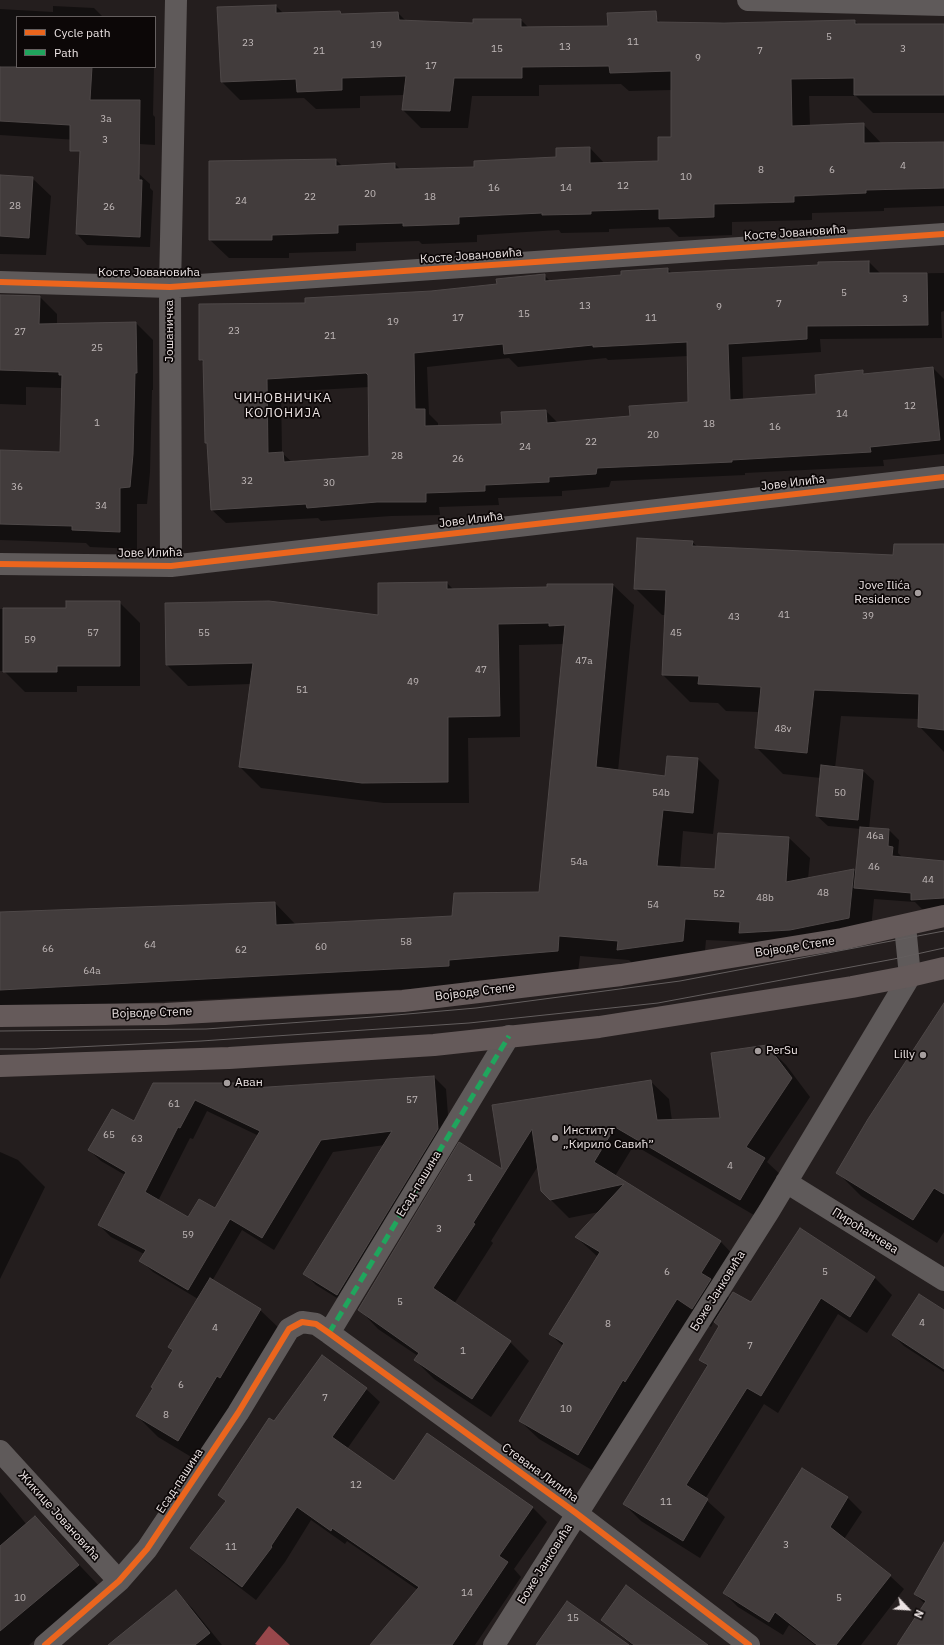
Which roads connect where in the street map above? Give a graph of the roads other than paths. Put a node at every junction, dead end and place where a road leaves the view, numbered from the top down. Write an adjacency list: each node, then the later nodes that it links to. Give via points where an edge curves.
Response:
1 (176, 0): 6 (street, Јошаничка)
2 (748, 0): 3 (street)
3 (944, 4)
4 (944, 234): 6 (street, Косте Јовановића)
5 (0, 282): 6 (street, Косте Јовановића)
6 (170, 287): 9 (street, Јошаничка)
7 (944, 477): 9 (street, Јове Илића)
8 (0, 564): 9 (street, Јове Илића)
9 (171, 566)
10 (944, 916): 11 (main road, Војводе Степе)
11 (905, 926): 13 (street); 14 (main road, Војводе Степе, via 842,939 621,975 403,1001 165,1014)
12 (944, 968): 13 (main road)
13 (910, 976): 15 (main road, via 599,1027); 17 (street, Боже Јанковића)
14 (0, 1016)
15 (509, 1036): 16 (main road, via 434,1045 229,1058); 19 (street, Есад-пашина)
16 (0, 1066)
17 (786, 1182): 18 (street, Пироћанчева); 21 (street, Боже Јанковића)
18 (944, 1280)
19 (322, 1328): 21 (street, Стевана Лилића); 22 (street, Есад-пашина, via 302,1322 289,1329 170,1517)
20 (0, 1451): 22 (street, Жикице Јовановића)
21 (576, 1513): 24 (street, Боже Јанковића); 25 (street, Стевана Лилића)
22 (118, 1581): 23 (street, Есад-пашина)
23 (45, 1645)
24 (494, 1645)
25 (749, 1645)

